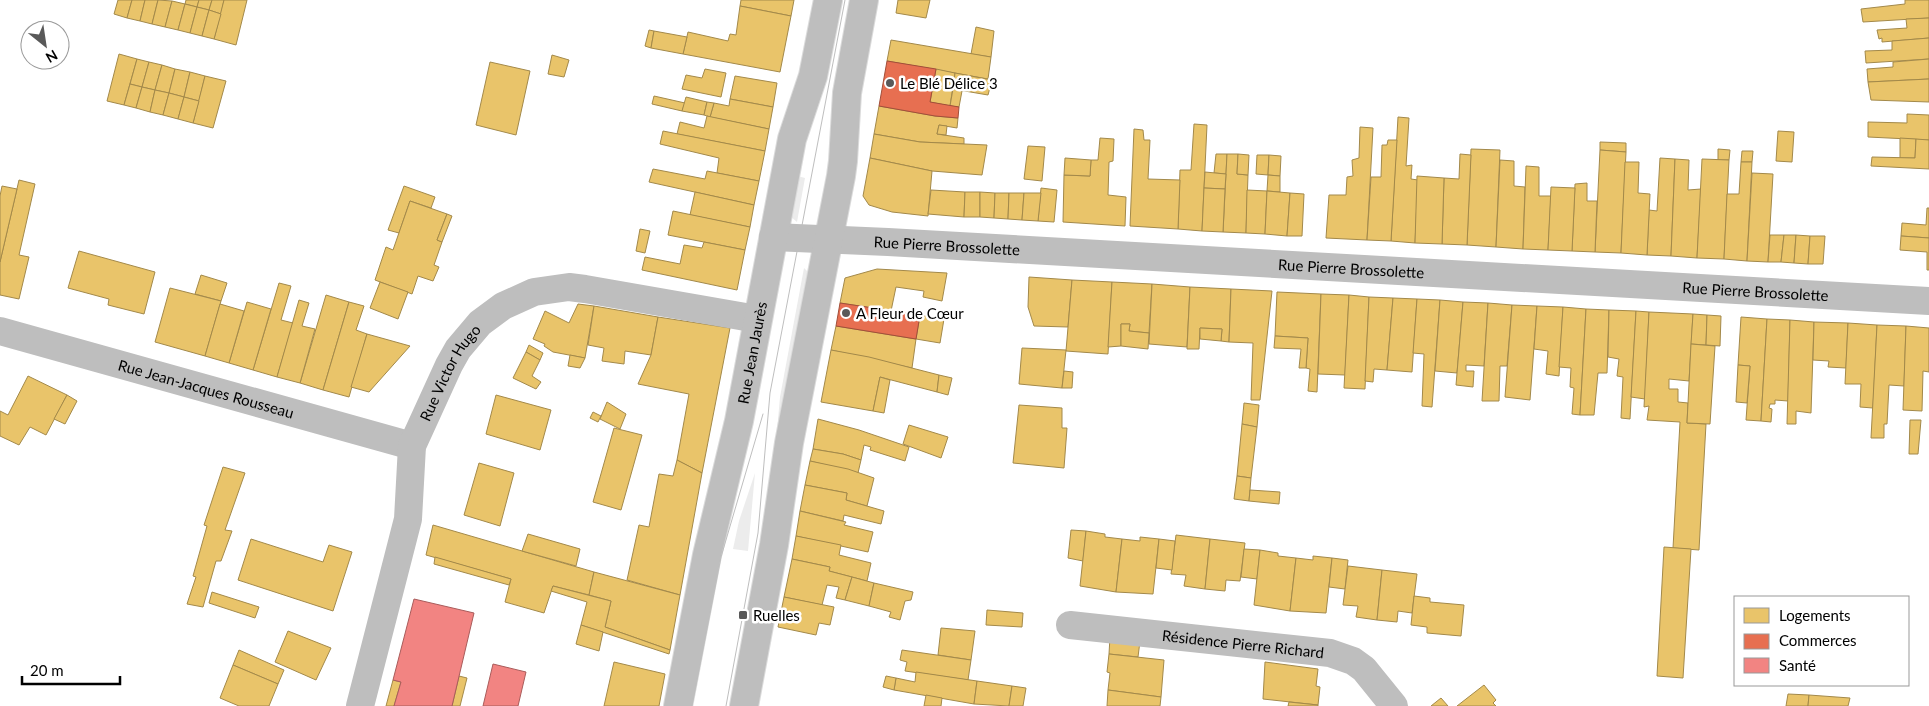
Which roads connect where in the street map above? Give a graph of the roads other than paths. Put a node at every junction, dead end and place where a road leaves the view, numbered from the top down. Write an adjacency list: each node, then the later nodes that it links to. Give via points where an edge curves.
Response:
1 (828, 0): 3 (street, Rue Jean Jaurès, via 813,76 792,139)
2 (864, 0): 4 (street, via 846,93 843,161)
3 (773, 237): 4 (street, Rue Pierre Brossolette); 6 (street, Rue Jean Jaurès)
4 (830, 240): 5 (street, Rue Pierre Brossolette); 12 (street)
5 (1929, 301)
6 (757, 319): 8 (street, Rue Victor Hugo, via 585,288 534,292 503,306 468,336 449,365); 11 (street, Rue Jean Jaurès, via 739,421 706,555)
7 (0, 331): 8 (street, Rue Jean-Jacques Rousseau)
8 (412, 446): 10 (street, Rue Victor Hugo, via 408,519)
9 (1070, 625): 13 (street, Résidence Pierre Richard, via 1330,653 1353,661 1364,669)
10 (360, 706)
11 (678, 706)
12 (744, 706)
13 (1394, 706)

